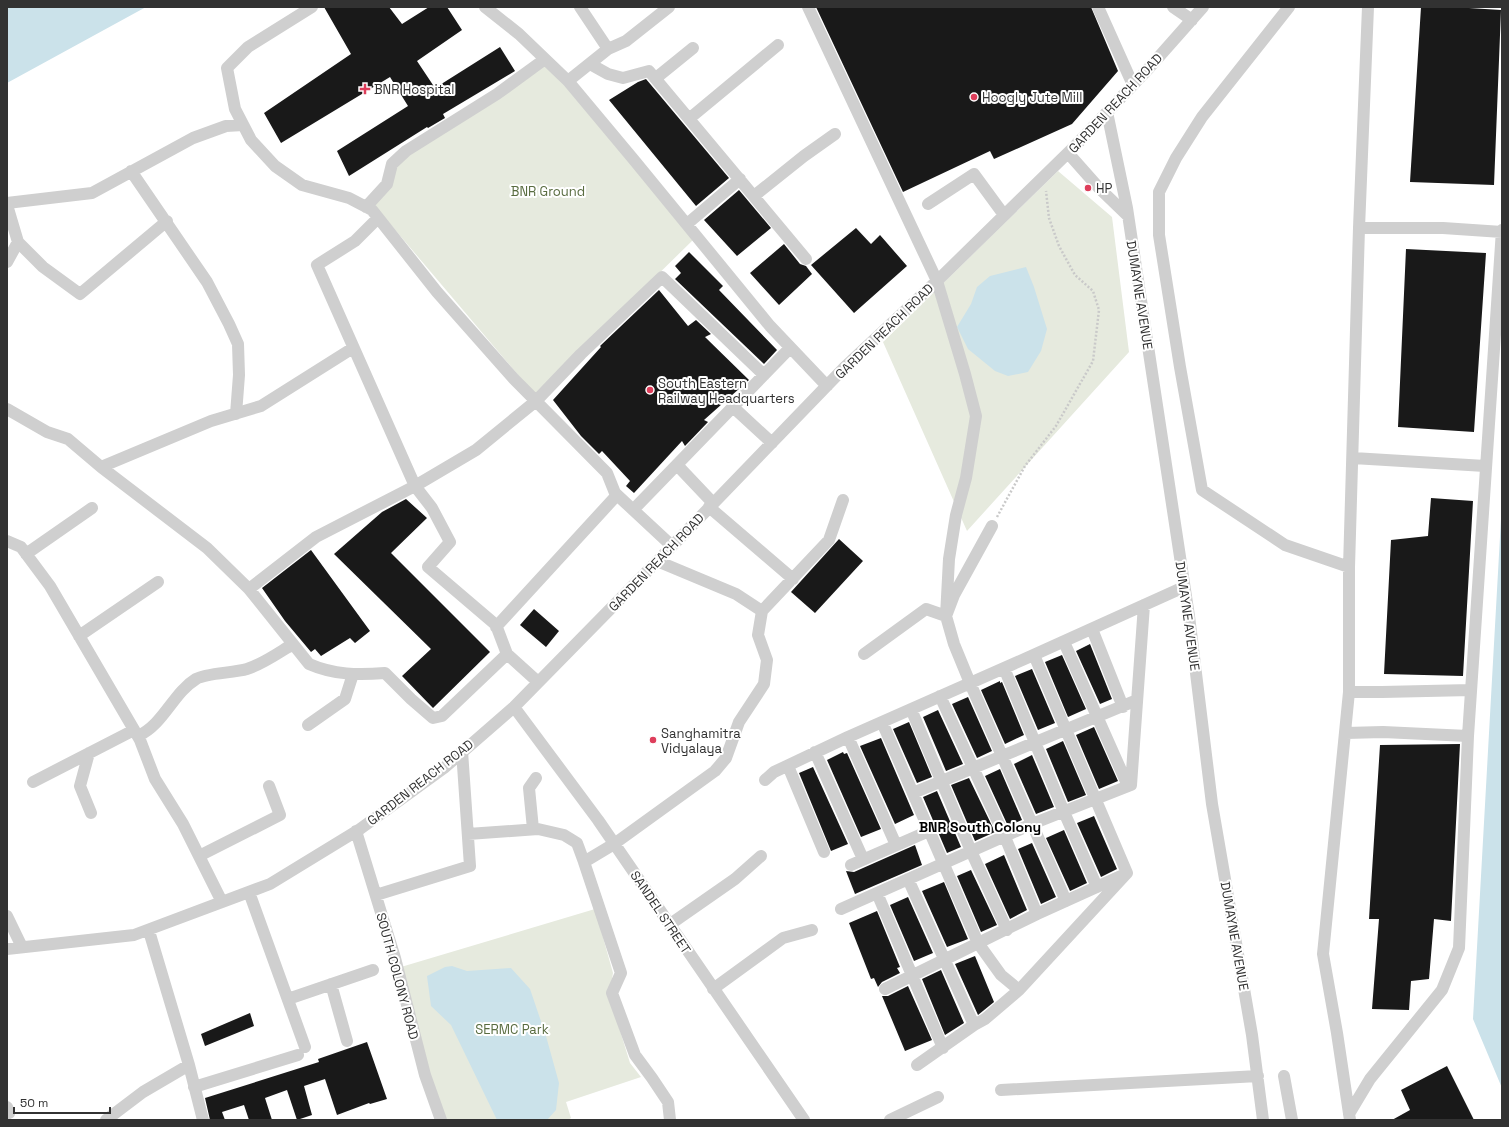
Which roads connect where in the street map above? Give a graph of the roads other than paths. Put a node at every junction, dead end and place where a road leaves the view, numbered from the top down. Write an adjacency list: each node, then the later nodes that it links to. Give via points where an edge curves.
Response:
1 (312, 7): 22 (street, via 248,47 227,68 235,109)
2 (485, 7): 15 (street)
3 (580, 7): 14 (street)
4 (669, 7): 14 (street, via 626,41)
5 (808, 7): 41 (street)
6 (1098, 7): 19 (street)
7 (1173, 7): 11 (street)
8 (1203, 7): 11 (street, GARDEN REACH ROAD)
9 (1289, 7): 66 (street, via 1202,117 1176,158 1159,192 1159,235 1202,490 1285,545)
10 (1368, 7): 36 (street)
11 (1192, 20): 19 (street, GARDEN REACH ROAD)
12 (778, 45): 21 (street)
13 (692, 48): 17 (street)
14 (608, 49): 16 (street)
15 (545, 59): 18 (street); 30 (street, via 497,94 406,151 392,164 387,184)
16 (590, 64): 17 (street, via 608,74 624,78 649,71); 18 (street)
17 (656, 78): 21 (street)
18 (568, 81): 35 (street)
19 (1133, 85): 20 (street, GARDEN REACH ROAD)
20 (1107, 112): 24 (street, GARDEN REACH ROAD); 32 (street, DUMAYNE AVENUE)
21 (690, 118): 26 (street)
22 (243, 125): 25 (street, via 226,126 193,138); 30 (street, via 251,140 275,166 302,185 349,198)
23 (835, 134): 27 (street)
24 (1068, 153): 31 (street, GARDEN REACH ROAD); 32 (street)
25 (131, 171): 28 (street, via 92,193); 34 (street)
26 (740, 179): 27 (street); 35 (street)
27 (754, 196): 39 (street)
28 (7, 204): 38 (street)
29 (928, 204): 31 (street, via 974,174)
30 (366, 207): 33 (street)
31 (1004, 215): 41 (street, GARDEN REACH ROAD)
32 (1128, 216): 69 (street, DUMAYNE AVENUE)
33 (378, 218): 42 (street, via 355,241 317,265); 46 (street, via 437,292)
34 (167, 222): 38 (street, via 80,294 43,267); 49 (street, via 207,282 238,344)
35 (687, 224): 43 (street)
36 (1359, 228): 37 (street); 51 (street)
37 (1502, 231): 53 (street)
38 (18, 242): 40 (street)
39 (806, 259)
40 (7, 262)
41 (937, 281): 45 (street, GARDEN REACH ROAD); 73 (street, via 976,416 949,559)
42 (353, 348): 49 (street, via 260,406); 55 (street)
43 (790, 348): 44 (street); 45 (street)
44 (764, 375): 46 (street, via 662,277); 47 (street)
45 (827, 386): 50 (street, GARDEN REACH ROAD)
46 (536, 401): 55 (street, via 476,450); 56 (street, via 607,473)
47 (732, 408): 50 (street); 52 (street)
48 (7, 409): 54 (street, via 47,432 68,439)
49 (236, 414): 54 (street, via 211,421)
50 (772, 443): 58 (street, GARDEN REACH ROAD)
51 (1353, 458): 53 (street); 66 (street)
52 (677, 465): 58 (street); 60 (street)
53 (1485, 466): 86 (street)
54 (101, 467): 70 (street, via 207,548)
55 (415, 486): 70 (street, via 316,537); 74 (street, via 432,508 450,542 428,567)
56 (617, 495): 60 (street); 74 (street)
57 (843, 500): 67 (street, via 829,540)
58 (712, 505): 63 (street, GARDEN REACH ROAD); 67 (street)
59 (92, 508): 64 (street)
60 (633, 510): 63 (street)
61 (992, 526): 73 (street, via 954,595)
62 (7, 541): 64 (street, via 21,547)
63 (672, 546): 65 (street, GARDEN REACH ROAD)
64 (26, 554): 76 (street, via 50,586)
65 (657, 561): 72 (street, via 736,594); 84 (street, GARDEN REACH ROAD)
66 (1349, 567): 87 (street)
67 (793, 579): 72 (street)
68 (158, 582): 76 (street)
69 (1184, 587): 71 (street); 165 (street, DUMAYNE AVENUE, via 1212,804)
70 (249, 589): 78 (street)
71 (1144, 605): 75 (street); 89 (street)
72 (762, 612): 124 (street, via 758,635 767,660 764,684 739,722 726,758 715,772)
73 (946, 616): 80 (street, via 926,609); 85 (street)
74 (496, 627): 79 (street)
75 (1092, 629): 77 (street); 90 (street)
76 (79, 636): 98 (street)
77 (1064, 642): 81 (street); 93 (street)
78 (292, 644): 83 (street, via 309,664 322,670); 98 (street, via 247,669 197,678 184,688 161,718)
79 (507, 654): 83 (street, via 442,716 433,718 385,673); 84 (street)
80 (864, 654)
81 (1034, 655): 82 (street); 96 (street)
82 (1004, 668): 85 (street); 101 (street)
83 (353, 674): 95 (street, via 345,699)
84 (538, 682): 91 (street, GARDEN REACH ROAD)
85 (970, 683): 88 (street); 105 (street)
86 (1471, 690): 87 (street); 100 (street)
87 (1349, 692): 97 (street)
88 (940, 696): 92 (street); 107 (street)
89 (1137, 700): 90 (street); 113 (street, via 1131,785)
90 (1123, 706): 93 (street)
91 (514, 707): 102 (street, GARDEN REACH ROAD); 124 (street, SANDEL STREET)
92 (911, 709): 94 (street); 110 (street)
93 (1097, 717): 96 (street); 113 (street)
94 (882, 722): 99 (street); 114 (street)
95 (308, 725)
96 (1066, 730): 101 (street); 115 (street)
97 (1346, 732): 100 (street); 172 (street, via 1323,954)
98 (136, 733): 104 (street); 128 (street, via 156,779)
99 (848, 736): 103 (street); 125 (street)
100 (1468, 736): 172 (street, via 1459,948 1442,990 1370,1079)
101 (1035, 743): 105 (street); 116 (street)
102 (462, 751): 120 (street, GARDEN REACH ROAD, via 444,768); 122 (street)
103 (815, 752): 106 (street); 130 (street)
104 (89, 754): 111 (street); 117 (street, via 80,786)
105 (1002, 756): 107 (street); 118 (street)
106 (788, 766): 109 (street, via 774,772); 127 (street)
107 (973, 768): 110 (street); 123 (street)
108 (536, 778): 119 (street, via 529,788)
109 (765, 780)
110 (942, 781): 114 (street); 126 (street)
111 (33, 782)
112 (269, 786): 128 (street, via 280,815)
113 (1128, 786): 115 (street)
114 (913, 793): 121 (street)
115 (1097, 799): 116 (street); 134 (street)
116 (1064, 812): 118 (street); 136 (street)
117 (91, 813)
118 (1032, 824): 123 (street); 140 (street)
119 (533, 829): 122 (street); 131 (street, via 564,835 577,843)
120 (356, 831): 137 (street, GARDEN REACH ROAD, via 270,884); 139 (street, SOUTH COLONY ROAD)
121 (929, 831): 125 (street); 132 (street)
122 (468, 834): 139 (street, via 470,866)
123 (1005, 837): 126 (street); 143 (street)
124 (614, 844): 131 (street); 145 (street, SANDEL STREET)
125 (896, 845): 130 (street)
126 (972, 851): 132 (street); 148 (street)
127 (824, 852)
128 (199, 856): 141 (street)
129 (761, 856): 145 (street, via 735,879)
130 (863, 859): 133 (street)
131 (584, 862): 176 (street, via 621,973 612,993 621,1021 635,1055 668,1102)
132 (943, 864): 135 (street); 149 (street)
133 (851, 865)
134 (1127, 873): 136 (street); 158 (street)
135 (908, 879): 138 (street); 152 (street)
136 (1097, 887): 140 (street)
137 (249, 892): 141 (street, GARDEN REACH ROAD); 159 (street)
138 (877, 893): 142 (street); 154 (street)
139 (376, 895): 175 (street, SOUTH COLONY ROAD, via 425,1075)
140 (1066, 901): 143 (street)
141 (222, 902): 146 (street, GARDEN REACH ROAD)
142 (841, 909)
143 (1037, 914): 148 (street)
144 (7, 916): 150 (street)
145 (670, 925): 156 (street, SANDEL STREET)
146 (149, 930): 150 (street, GARDEN REACH ROAD, via 134,935); 163 (street)
147 (812, 930): 156 (street, via 783,938)
148 (1007, 930): 149 (street)
149 (978, 943): 152 (street); 158 (street, via 1001,975)
150 (22, 947): 151 (street, GARDEN REACH ROAD)
151 (7, 949)
152 (945, 960): 154 (street); 160 (street)
153 (373, 970): 155 (street)
154 (912, 976): 157 (street); 162 (street)
155 (331, 984): 159 (street); 161 (street)
156 (713, 989): 177 (street, SANDEL STREET)
157 (885, 989)
158 (1019, 990): 160 (street, via 985,1019)
159 (288, 999): 167 (street, via 302,1051)
160 (974, 1025): 162 (street)
161 (347, 1041)
162 (943, 1048): 164 (street)
163 (189, 1065): 167 (street); 173 (street, via 143,1092)
164 (917, 1065)
165 (1258, 1076): 168 (street); 179 (street, DUMAYNE AVENUE)
166 (1284, 1076): 180 (street)
167 (194, 1087): 174 (street)
168 (1001, 1090)
169 (938, 1097): 178 (street)
170 (7, 1107): 171 (street)
171 (7, 1114)
172 (1349, 1117)
173 (106, 1120)
174 (203, 1120)
175 (442, 1120)
176 (670, 1120)
177 (804, 1120)
178 (890, 1120)
179 (1263, 1120)
180 (1292, 1120)

